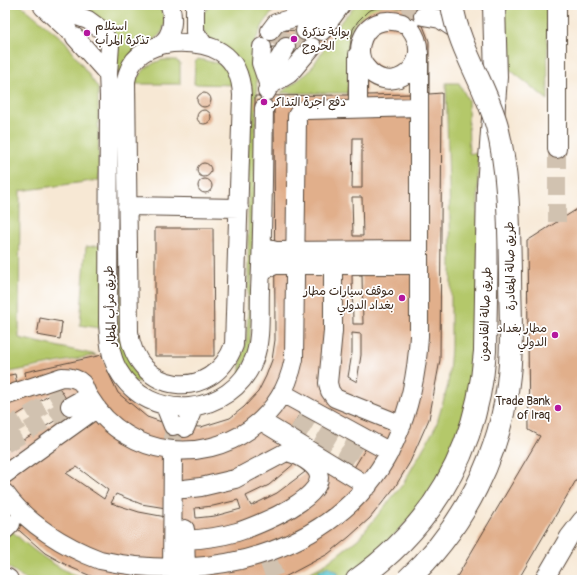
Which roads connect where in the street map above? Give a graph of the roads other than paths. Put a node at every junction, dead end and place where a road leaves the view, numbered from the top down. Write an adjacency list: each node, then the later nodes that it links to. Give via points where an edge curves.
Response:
1 (170, 5): 9 (lane, via 171,31)
2 (196, 5): 10 (lane, via 196,32)
3 (494, 5): 43 (main road, طريق صالة القادمون, via 496,77 488,186 485,352 475,417 459,458 433,504 394,550)
4 (557, 5): 16 (lane)
5 (48, 6): 8 (lane)
6 (422, 18): 11 (lane, via 416,36); 11 (lane, via 385,20 369,28 360,43 363,63 369,72 378,77 395,79 409,72 416,63); 15 (lane, via 378,18 367,27 360,40); 44 (main road, طريق صالة المغادرة, bridge, via 470,62 496,124 505,167 510,220 510,375 502,420 484,472 462,515 427,560)
7 (299, 29): 13 (lane, طريق مرأب المطار, via 276,64); 13 (lane, via 289,74)
8 (86, 31): 12 (lane); 12 (lane, طريق مرأب المطار, via 110,44)
9 (161, 44): 10 (lane); 17 (lane, via 138,55 127,73)
10 (204, 45): 18 (lane, via 228,57 241,80)
11 (419, 53): 14 (lane)
12 (108, 74): 28 (lane, طريق مرأب المطار, via 110,347 118,370 129,384 143,396)
13 (266, 97): 19 (lane, طريق مرأب المطار)
14 (419, 107): 15 (lane); 21 (lane)
15 (358, 109): 20 (lane, via 303,110 296,116)
16 (557, 149)
17 (127, 206): 18 (lane); 18 (lane, via 130,342 138,360 152,375 166,382 181,385 201,381 214,374 225,363 234,345)
18 (239, 208)
19 (262, 243): 20 (lane, via 266,248); 23 (lane, طريق مرأب المطار)
20 (295, 258): 21 (lane); 22 (lane); 23 (lane, via 266,269); 25 (lane, via 294,359)
21 (419, 258): 22 (lane); 32 (lane, via 417,360)
22 (333, 265): 32 (lane, via 333,331 328,387 335,398)
23 (261, 275): 29 (lane, طريق مرأب المطار, via 257,347 249,370 224,396)
24 (5, 396): 26 (lane, via 69,377 82,383)
25 (279, 398): 30 (lane); 31 (lane); 34 (lane)
26 (92, 402): 27 (lane); 33 (lane, via 127,435 152,446); 36 (lane)
27 (70, 406)
28 (165, 406): 29 (lane, طريق مرأب المطار); 29 (lane, via 179,427)
29 (194, 407)
30 (298, 416)
31 (261, 421): 33 (lane, via 225,443 205,449); 37 (lane)
32 (402, 425): 34 (lane)
33 (179, 450): 38 (lane); 42 (lane)
34 (390, 452): 37 (lane)
35 (356, 465): 37 (lane)
36 (5, 474)
37 (372, 481): 42 (lane, via 330,524 295,547 245,568)
38 (184, 489): 41 (lane); 41 (lane, via 201,488 235,479 286,452 293,453 313,466 319,479 313,492 269,520 224,535)
39 (5, 493): 42 (lane, via 37,525 71,548 128,569)
40 (582, 520): 45 (lane)
41 (185, 540): 42 (lane)
42 (179, 576)
43 (357, 580)
44 (407, 580)
45 (544, 580)

